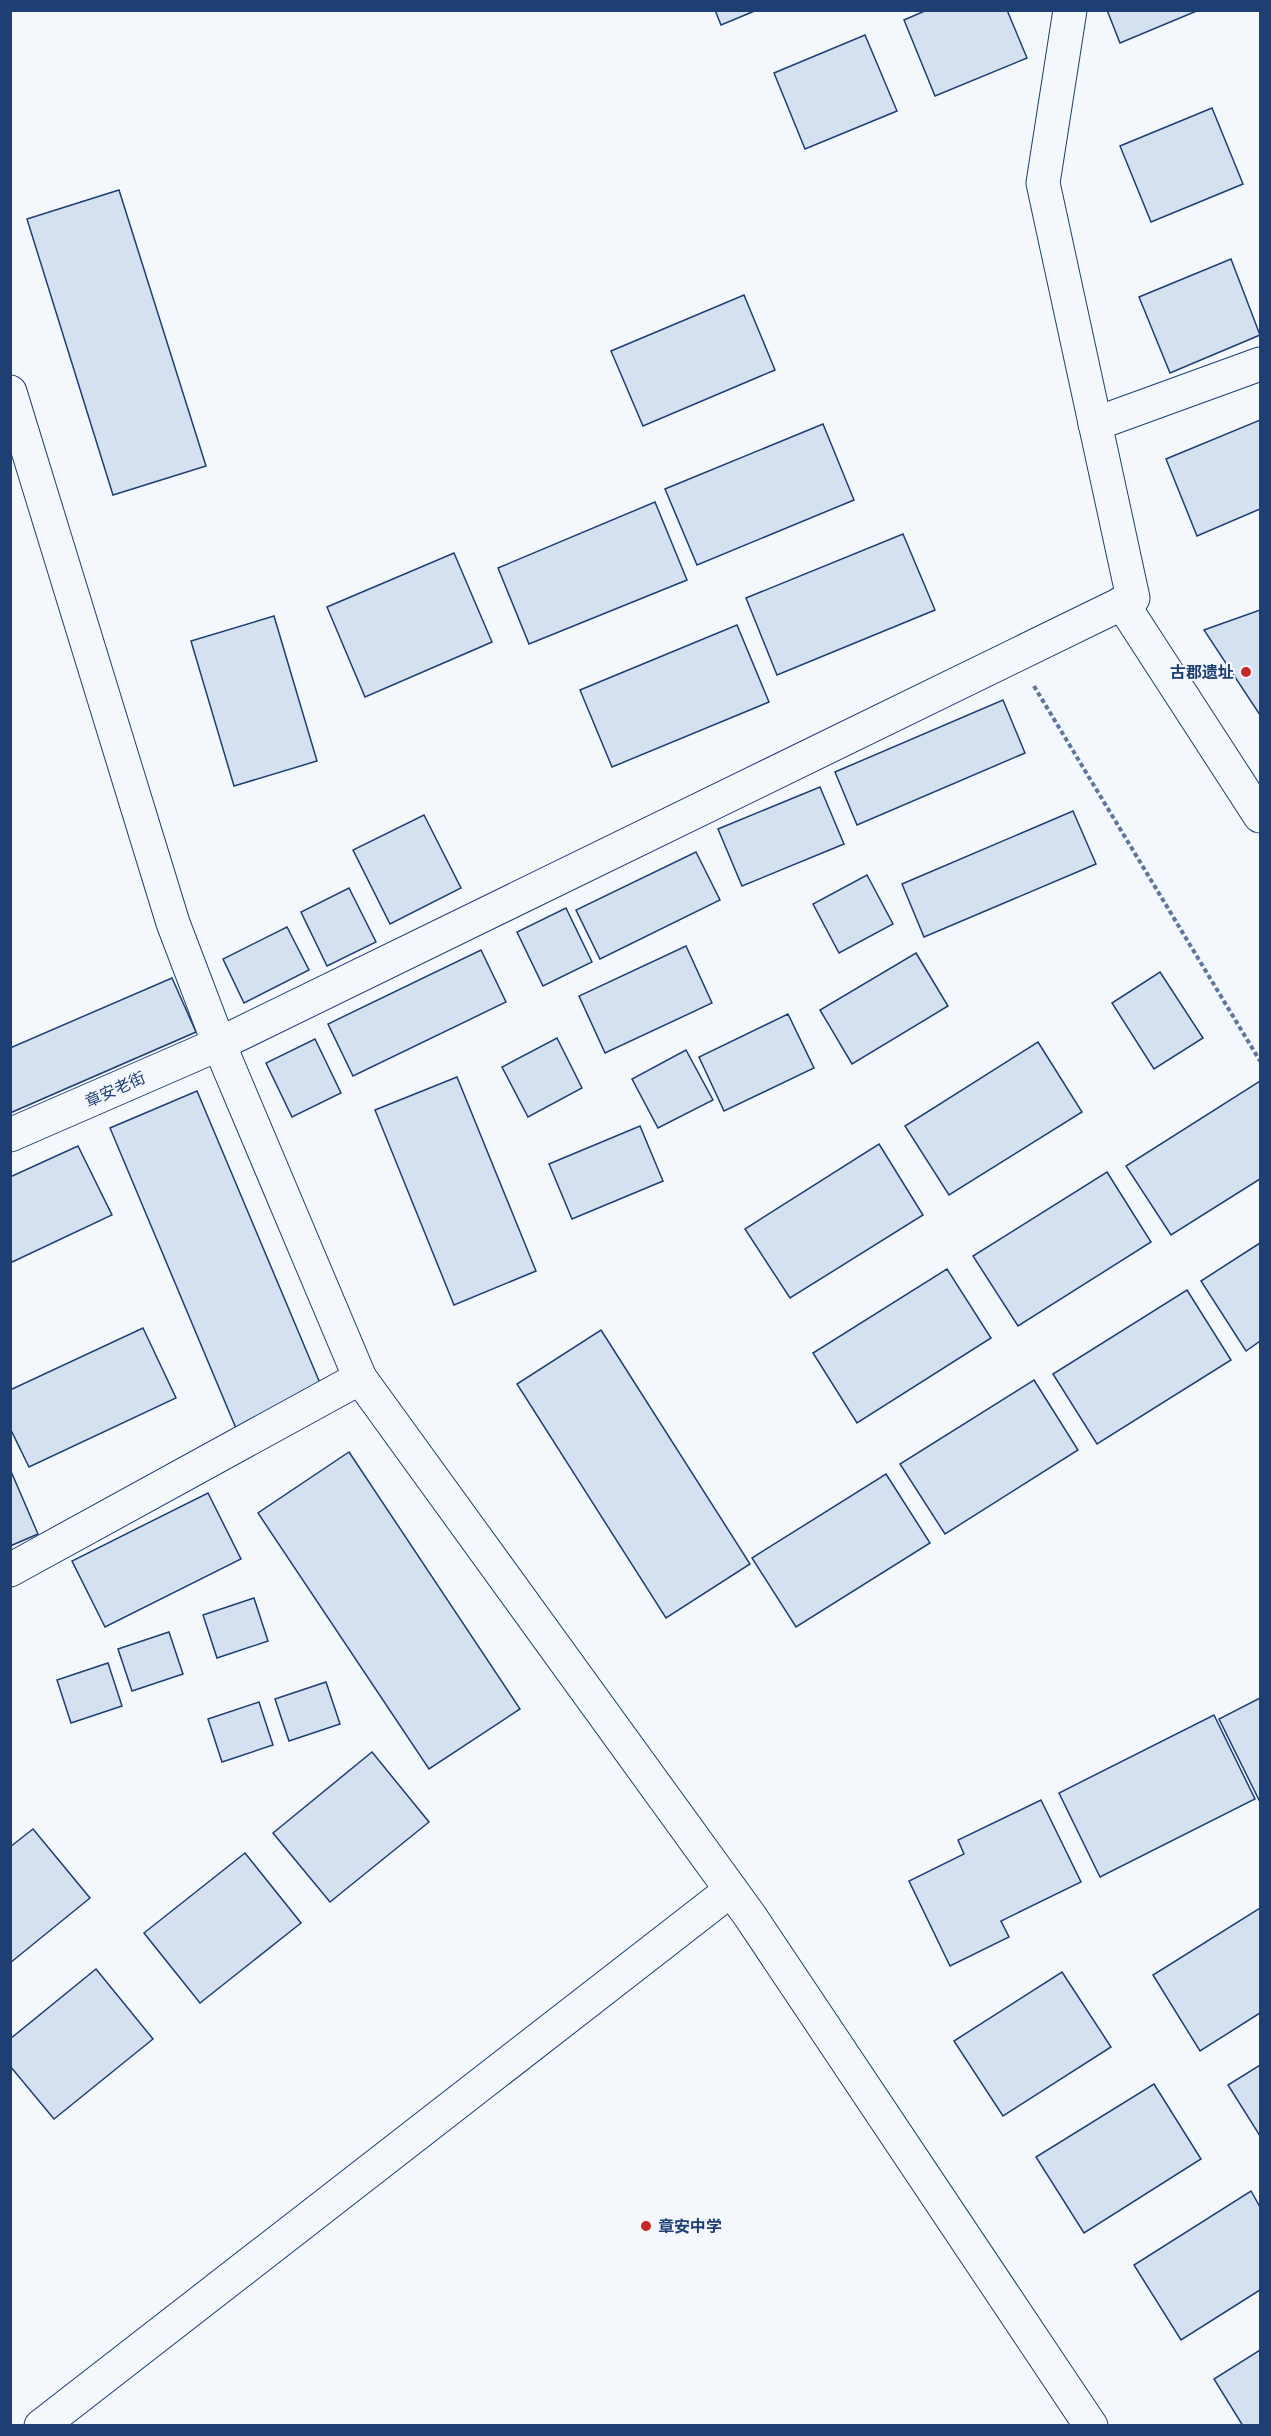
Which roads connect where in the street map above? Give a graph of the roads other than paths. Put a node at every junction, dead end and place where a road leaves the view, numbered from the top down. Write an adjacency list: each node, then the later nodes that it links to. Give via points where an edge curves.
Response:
1 (1070, 10): 4 (street, via 1042,183)
2 (1260, 364): 4 (street)
3 (10, 392): 7 (street, via 173,923)
4 (1095, 423): 5 (street, via 1134,598)
5 (1122, 603): 6 (street); 7 (street, 章安老街)
6 (1260, 816)
7 (219, 1044): 8 (street, 章安老街); 9 (street)
8 (10, 1135)
9 (360, 1378): 10 (street); 11 (street)
10 (10, 1570)
11 (731, 1890): 12 (street); 13 (street)
12 (41, 2426)
13 (1091, 2426)

